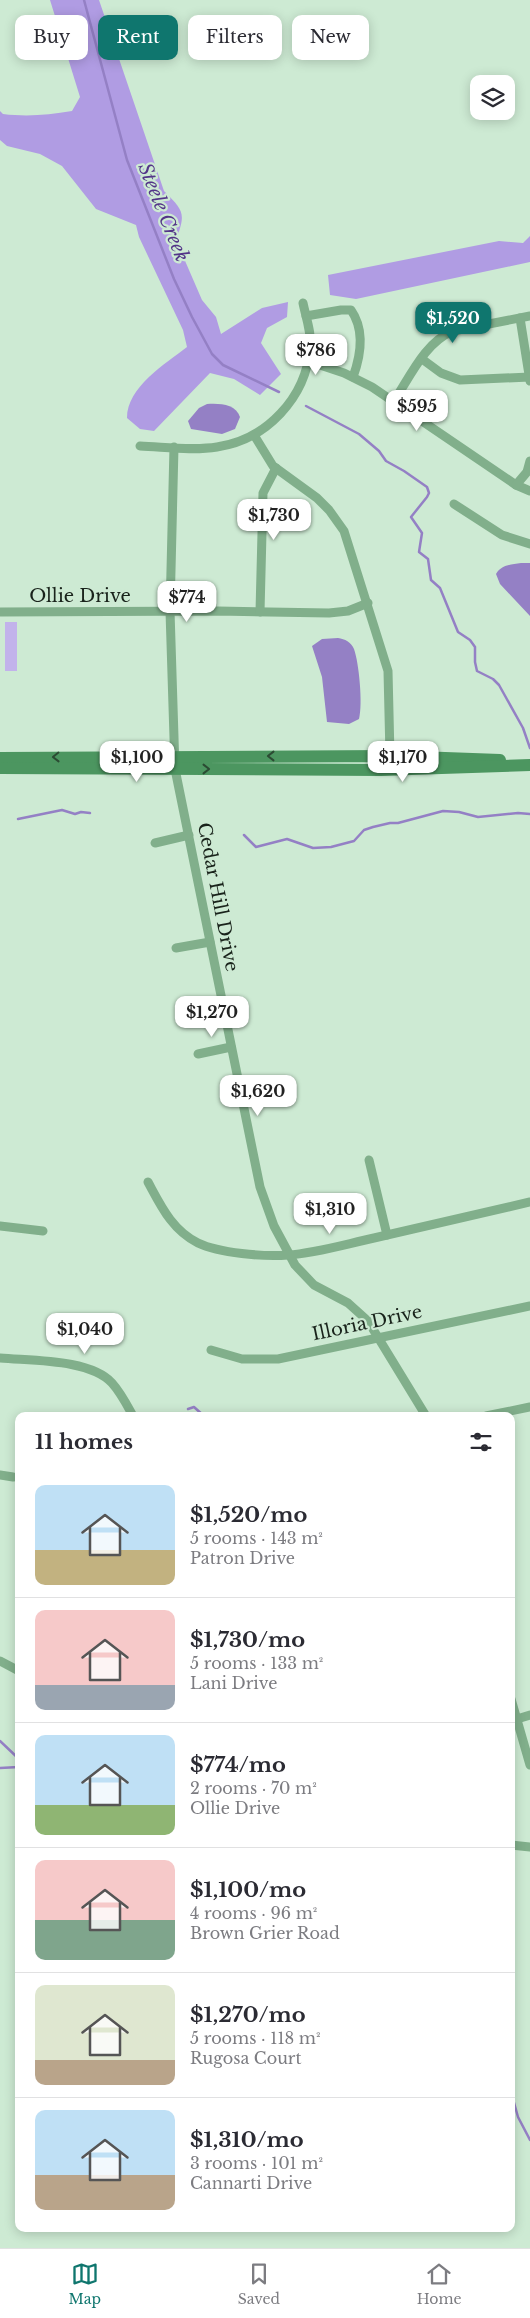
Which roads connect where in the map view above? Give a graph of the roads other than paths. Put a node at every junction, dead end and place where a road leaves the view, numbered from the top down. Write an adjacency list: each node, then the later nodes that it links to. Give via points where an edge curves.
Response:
1 (303, 303): 2 (street)
2 (306, 316): 6 (street, via 310,337); 7 (street, via 351,310 358,320 361,355)
3 (530, 316): 4 (street)
4 (520, 318): 5 (street, via 442,335); 8 (street)
5 (422, 359): 8 (street, via 450,378 460,380); 10 (street)
6 (308, 361): 7 (street); 11 (street, via 302,380 281,413 272,424)
7 (353, 377): 10 (street)
8 (530, 377): 9 (street)
9 (530, 381)
10 (394, 401): 16 (street)
11 (254, 435): 13 (street, via 215,448); 15 (street)
12 (140, 446): 13 (street)
13 (174, 447): 21 (street, Cedar Hill Drive)
14 (530, 462): 16 (street, via 527,472)
15 (276, 468): 20 (street, via 317,498 338,521); 23 (street, via 263,493)
16 (516, 485): 17 (street)
17 (530, 491)
18 (454, 504): 19 (street, via 502,535)
19 (530, 544)
20 (368, 603): 23 (street, Ollie Drive, via 338,612); 25 (street, via 388,671)
21 (170, 611): 22 (street, Ollie Drive); 23 (street, Ollie Drive); 24 (street, Cedar Hill Drive)
22 (0, 612)
23 (260, 612)
24 (176, 756): 25 (main road, one-way to 24); 26 (main road, one-way to 26); 30 (street, Cedar Hill Drive)
25 (390, 756): 27 (main road); 31 (main road, via 375,763 295,763)
26 (0, 758)
27 (530, 761)
28 (530, 765): 31 (main road)
29 (0, 768): 30 (main road)
30 (175, 769): 31 (main road, one-way to 31); 32 (street, Cedar Hill Drive)
31 (274, 770)
32 (189, 836): 33 (street); 34 (street, Cedar Hill Drive)
33 (155, 843)
34 (210, 942): 35 (street); 36 (street, Cedar Hill Drive)
35 (176, 948)
36 (231, 1047): 37 (street); 44 (street, Cedar Hill Drive, via 264,1202)
37 (198, 1054)
38 (369, 1160): 43 (street)
39 (148, 1182): 44 (street, via 171,1222 198,1243 227,1250)
40 (530, 1202): 43 (street)
41 (0, 1226): 42 (street)
42 (43, 1232)
43 (387, 1235): 44 (street)
44 (288, 1255): 46 (street, Cedar Hill Drive, via 314,1285 359,1312)
45 (530, 1306): 46 (street, Illoria Drive)
46 (378, 1338): 47 (street, Illoria Drive, via 278,1359 242,1359); 51 (street, Cedar Hill Drive)
47 (211, 1350)
48 (0, 1358): 50 (street, via 91,1369 112,1383)
49 (530, 1407): 52 (street)
50 (130, 1412)
51 (424, 1412)
52 (506, 1412)
53 (0, 1475): 54 (street)
54 (13, 1477)
55 (0, 1661): 56 (street)
56 (15, 1669)
57 (515, 1712): 59 (street)
58 (530, 1715): 59 (street)
59 (517, 1719): 60 (street)
60 (530, 1765)
61 (515, 1845): 62 (street)
62 (530, 1847)

